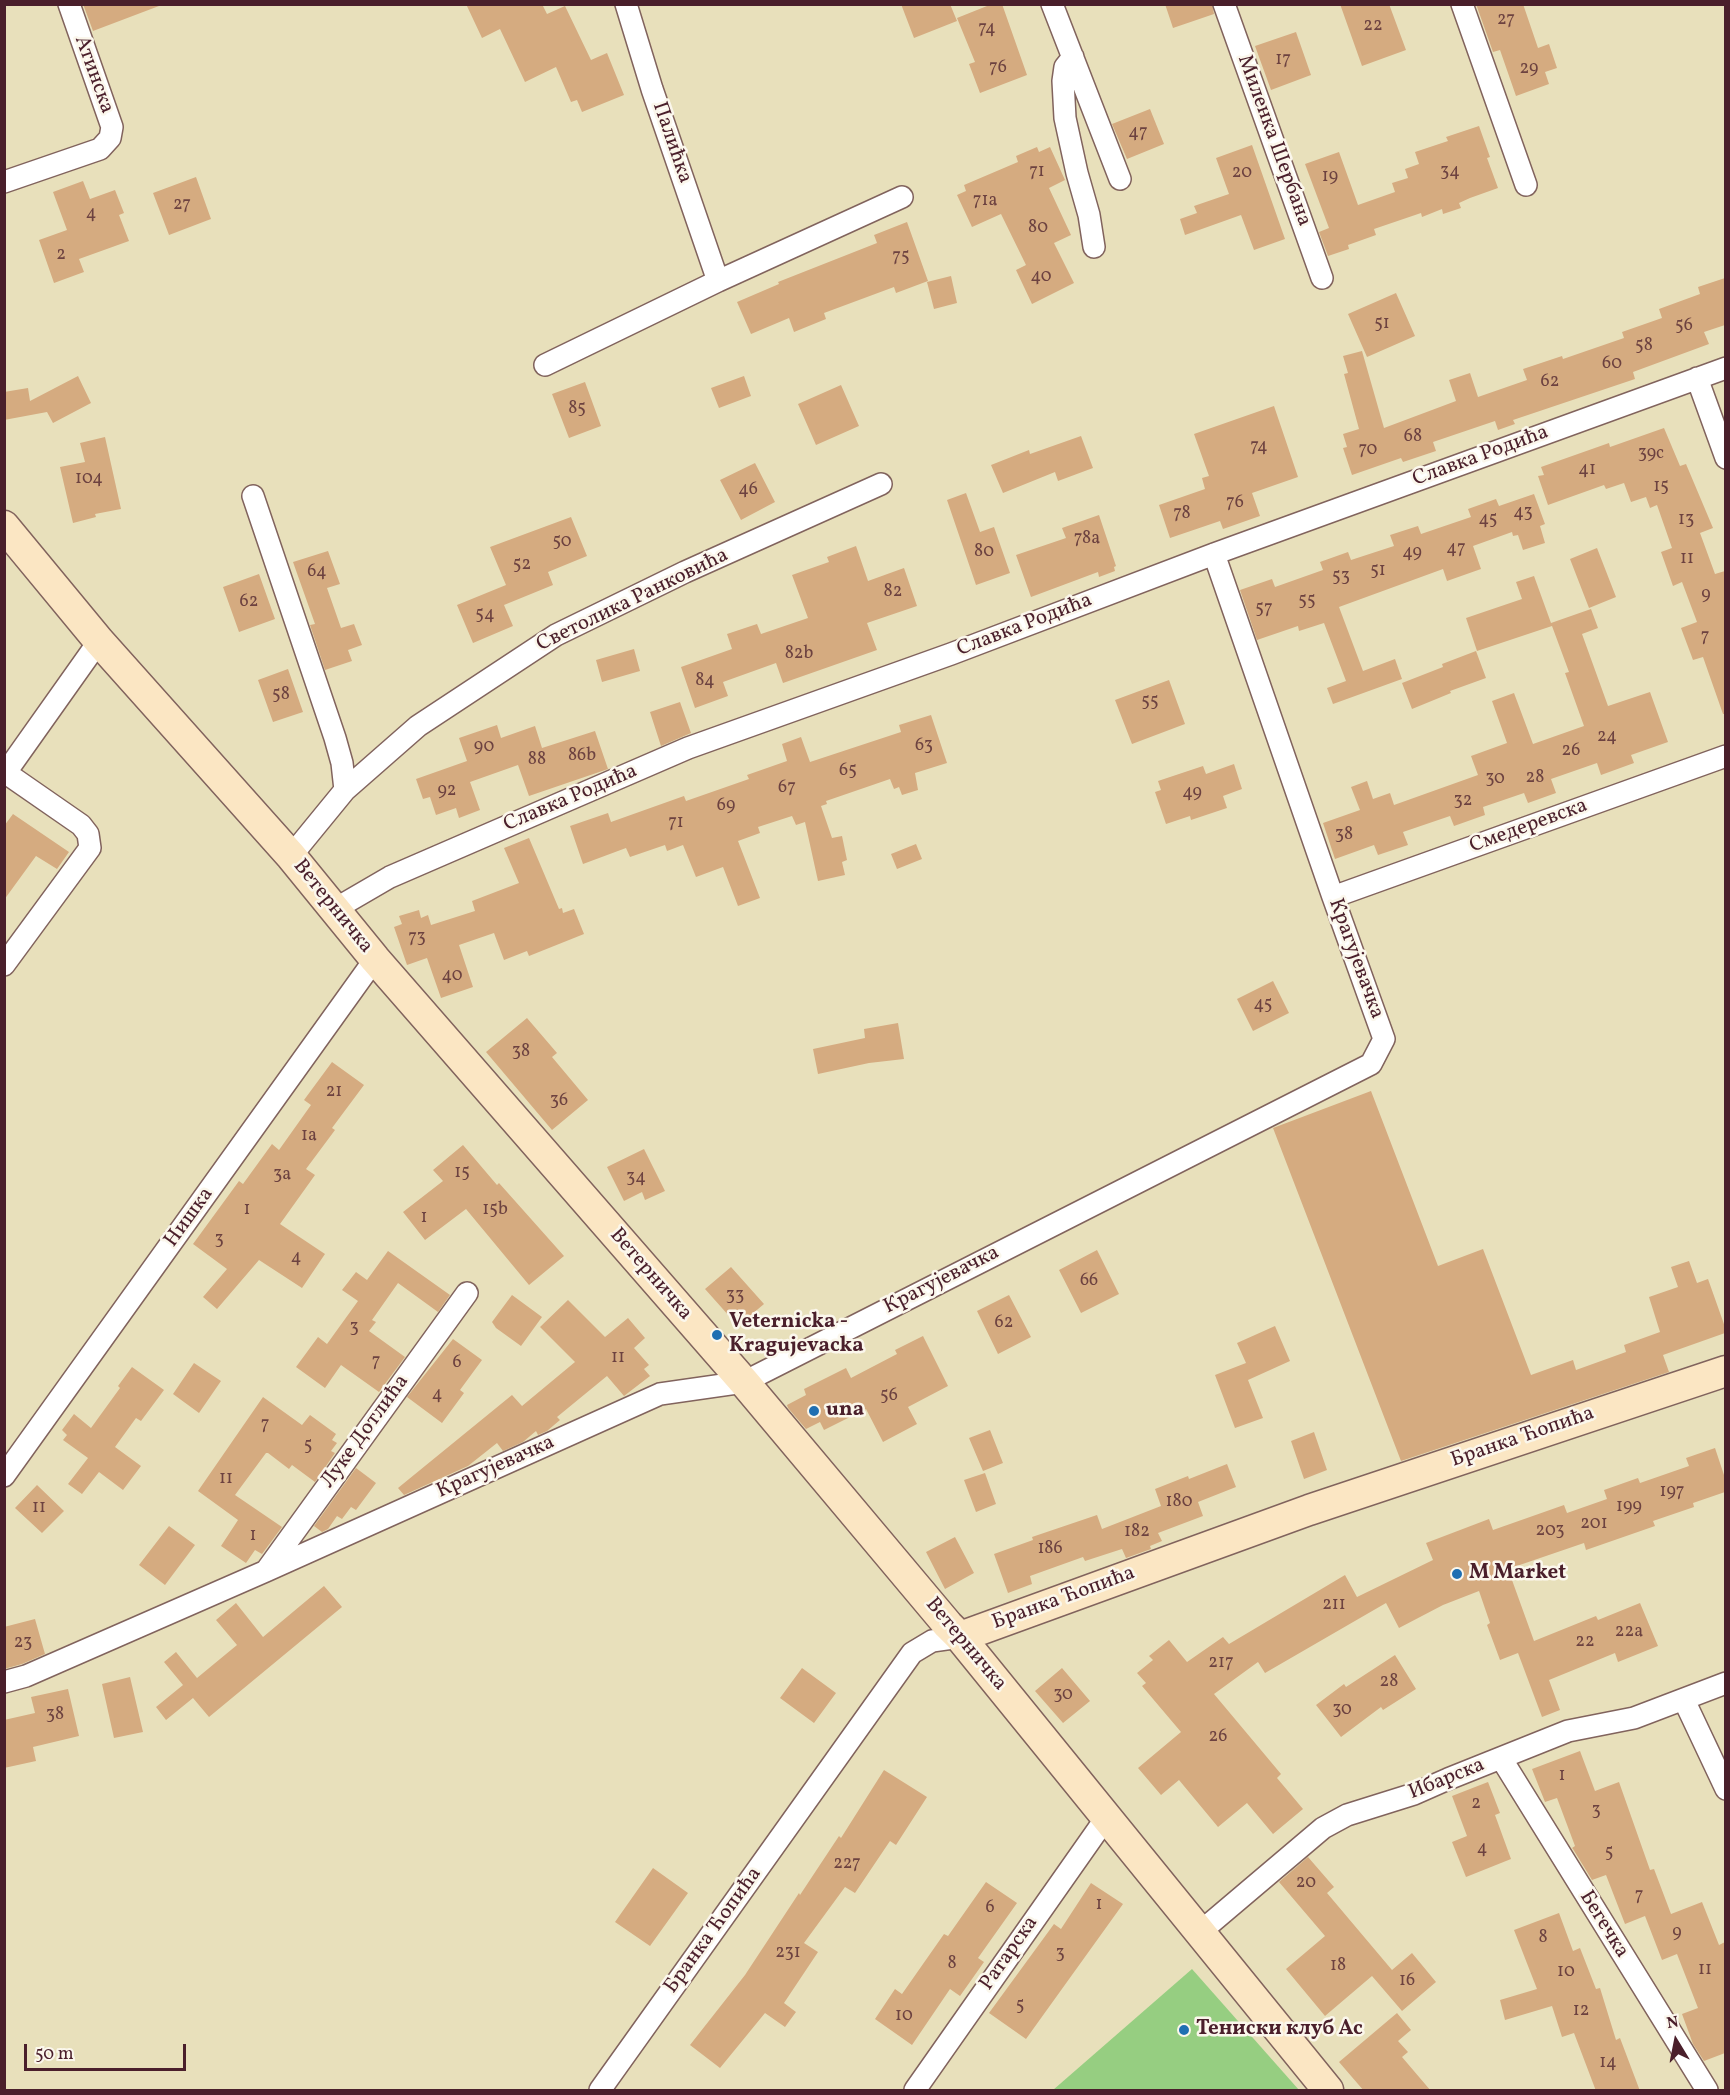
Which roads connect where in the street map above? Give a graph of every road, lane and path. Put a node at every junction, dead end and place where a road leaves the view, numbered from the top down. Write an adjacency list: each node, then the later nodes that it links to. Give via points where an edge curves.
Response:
1 (69, 4): 8 (street, Атинска, via 112,127 110,138 100,149)
2 (626, 4): 13 (street, Палићка)
3 (1052, 4): 6 (street)
4 (1224, 4): 12 (street, Миленка Шербана)
5 (1462, 4): 9 (street)
6 (1072, 57): 7 (street); 11 (street, via 1065,67 1063,81 1065,118)
7 (1120, 179)
8 (4, 182)
9 (1526, 185)
10 (902, 196): 13 (street)
11 (1094, 247)
12 (1322, 278)
13 (718, 281): 14 (street)
14 (545, 365)
15 (1725, 368): 16 (street, Славка Родића)
16 (1697, 378): 17 (street); 21 (street, Славка Родића)
17 (1725, 458)
18 (881, 484): 25 (street, Светолика Ранковића, via 556,635 418,726)
19 (253, 496): 25 (street, via 335,738)
20 (4, 526): 22 (street, Ветерничка)
21 (1214, 554): 27 (street, Крагујевачка); 28 (street, Славка Родића, via 688,748 390,877)
22 (99, 641): 24 (street); 26 (street, Ветерничка)
23 (1725, 756): 27 (street, Смедеревска)
24 (5, 774): 30 (street, via 81,825 88,834 90,848)
25 (345, 790): 26 (street, Светолика Ранковића)
26 (291, 856): 28 (street, Ветерничка)
27 (1333, 897): 33 (street, Крагујевачка, via 1384,1039 1371,1064)
28 (335, 909): 29 (street, Ветерничка)
29 (375, 959): 33 (street, Ветерничка); 34 (street, Нишка)
30 (4, 965)
31 (467, 1293): 35 (street, Луке Дотлића)
32 (1725, 1371): 36 (street, Бранка Ћопића, via 1309,1510)
33 (744, 1382): 35 (street, Крагујевачка, via 660,1394); 36 (street, Ветерничка)
34 (4, 1476)
35 (266, 1571): 37 (street, Крагујевачка, via 26,1676)
36 (960, 1637): 42 (street, Ветерничка); 44 (street, Бранка Ћопића, via 932,1641 912,1653)
37 (4, 1682)
38 (1725, 1683): 39 (street, Ибарска)
39 (1684, 1700): 40 (street, Ибарска, via 1634,1718 1568,1731); 41 (street)
40 (1501, 1758): 43 (street, Ибарска, via 1414,1794 1347,1815 1323,1828); 47 (street, Бегечка)
41 (1725, 1789)
42 (1106, 1818): 43 (street, Ветерничка); 45 (street, Ратарска)
43 (1199, 1933): 46 (street, Ветерничка)
44 (600, 2091)
45 (915, 2091)
46 (1328, 2091)
47 (1707, 2091)

